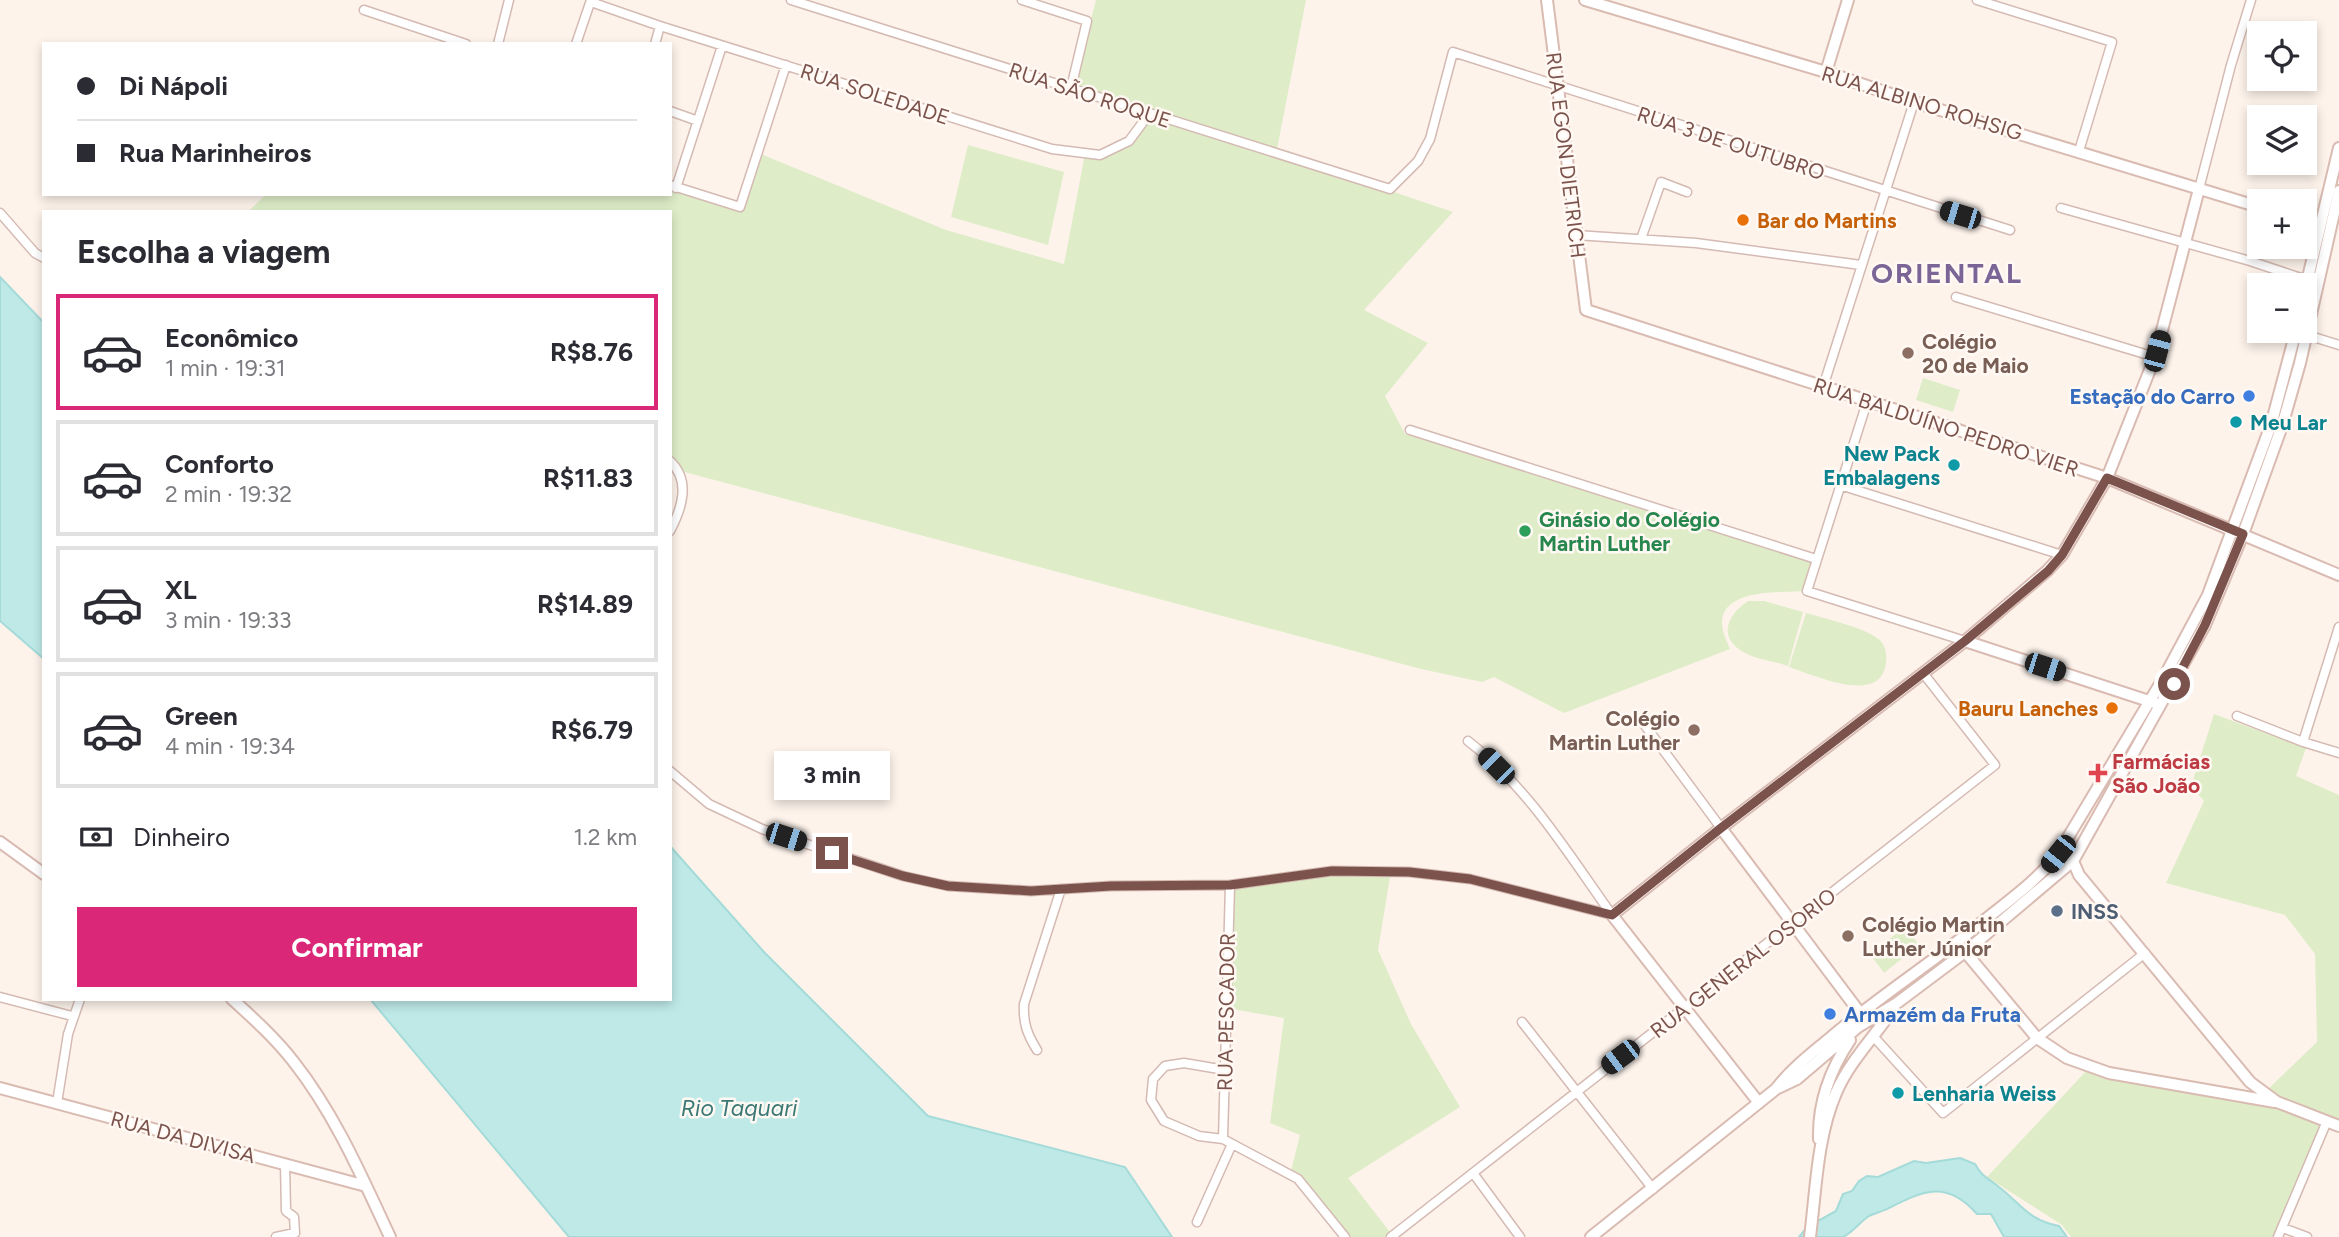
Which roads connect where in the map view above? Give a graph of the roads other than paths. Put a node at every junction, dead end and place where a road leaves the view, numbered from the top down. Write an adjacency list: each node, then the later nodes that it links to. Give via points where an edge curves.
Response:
1 (509, 0): 14 (street)
2 (791, 0): 21 (street, RUA SÃO ROQUE)
3 (1022, 0): 21 (street, via 1087,21)
4 (1547, 0): 20 (street, RUA EGON DIETRICH)
5 (1584, 0): 19 (street, RUA ALBINO ROHSIG)
6 (1848, 0): 19 (street)
7 (1977, 0): 27 (street, via 2112,42)
8 (2252, 0): 30 (street)
9 (591, 1): 11 (street, RUA SOLEDADE); 15 (street)
10 (364, 10): 12 (street)
11 (660, 26): 16 (street); 17 (street, RUA SOLEDADE)
12 (437, 39): 13 (street)
13 (454, 42)
14 (498, 42)
15 (577, 42)
16 (655, 42)
17 (722, 46): 18 (street, RUA SOLEDADE); 25 (street)
18 (786, 65): 24 (street, RUA SOLEDADE, via 1052,149 1100,155 1129,141); 28 (street, via 740,207)
19 (1826, 72): 22 (street, RUA ALBINO ROHSIG)
20 (1557, 87): 29 (street, RUA 3 DE OUTUBRO, via 1453,52 1430,139 1418,160); 33 (street, RUA 3 DE OUTUBRO); 40 (street, RUA EGON DIETRICH)
21 (1071, 89): 24 (street, RUA SÃO ROQUE)
22 (1914, 102): 27 (street, RUA ALBINO ROHSIG); 33 (street)
23 (672, 112): 25 (street)
24 (1149, 114): 29 (street, RUA SÃO ROQUE)
25 (698, 121): 28 (street)
26 (2339, 148): 38 (street)
27 (2079, 151): 30 (street, RUA ALBINO ROHSIG)
28 (673, 187)
29 (1390, 189)
30 (2199, 189): 34 (street, RUA ALBINO ROHSIG); 42 (street)
31 (2339, 191): 47 (street)
32 (1687, 192): 41 (street, via 1661,182)
33 (1886, 192): 39 (street, RUA 3 DE OUTUBRO); 44 (street)
34 (2247, 203)
35 (2061, 208): 42 (street)
36 (0, 213): 43 (street)
37 (2317, 225): 38 (street)
38 (2320, 226): 46 (street)
39 (2010, 230)
40 (1576, 235): 41 (street); 49 (street, RUA EGON DIETRICH)
41 (1641, 239): 44 (street)
42 (2185, 243): 45 (street); 53 (street)
43 (42, 257)
44 (1861, 265): 54 (street)
45 (2278, 273)
46 (2309, 273)
47 (2317, 273)
48 (1956, 297): 53 (street)
49 (1586, 310): 54 (street, RUA BALDUÍNO PEDRO VIER)
50 (2317, 338): 52 (street)
51 (2299, 343): 61 (street, via 2282,426)
52 (2339, 345)
53 (2155, 357): 58 (street)
54 (1823, 387): 55 (street, RUA BALDUÍNO PEDRO VIER)
55 (1867, 402): 58 (street, RUA BALDUÍNO PEDRO VIER); 59 (street)
56 (1410, 430): 63 (street)
57 (672, 463): 60 (street, via 679,469 683,485 680,511)
58 (2107, 478): 61 (street, RUA BALDUÍNO PEDRO VIER); 62 (street)
59 (1840, 485): 62 (street); 63 (street)
60 (672, 527)
61 (2238, 532): 64 (street, RUA BALDUÍNO PEDRO VIER); 68 (street, via 2205,625)
62 (2062, 555): 66 (street)
63 (1816, 559): 66 (street, via 1807,591)
64 (2339, 575)
65 (2339, 627): 72 (street)
66 (1965, 641): 67 (street); 68 (street)
67 (1923, 673): 75 (street); 83 (street, RUA GENERAL OSORIO, via 1995,765)
68 (2155, 704): 77 (street); 78 (street)
69 (2237, 716): 72 (street)
70 (1641, 720): 75 (street)
71 (1468, 741): 82 (street, via 1544,819)
72 (2303, 742): 73 (street)
73 (2339, 753)
74 (672, 773): 81 (street, via 709,804 762,829 903,876 976,889)
75 (1721, 828): 82 (street); 83 (street)
76 (0, 842): 79 (street)
77 (2058, 854): 78 (street); 84 (street)
78 (2073, 861): 85 (street); 86 (street, via 2079,875)
79 (42, 873)
80 (1230, 885): 81 (street); 82 (street, via 1332,871 1409,872 1470,879); 100 (street, RUA PESCADOR)
81 (1061, 889): 99 (street, via 1024,1004 1026,1032)
82 (1612, 915): 92 (street)
83 (1794, 925): 92 (street, RUA GENERAL OSORIO); 93 (street)
84 (1958, 942): 85 (street); 87 (street)
85 (1965, 952): 91 (street); 98 (street)
86 (2145, 953): 98 (street); 101 (street)
87 (1889, 992): 93 (street); 96 (street)
88 (0, 997): 94 (street)
89 (79, 1001): 94 (street)
90 (234, 1001): 116 (street, via 294,1063)
91 (1897, 1003): 96 (street); 97 (street)
92 (1685, 1007): 104 (street, RUA GENERAL OSORIO); 108 (street)
93 (1860, 1013): 103 (street)
94 (72, 1016): 107 (street)
95 (1522, 1022): 104 (street)
96 (1858, 1027): 103 (street, via 1797,1079); 114 (street, via 1825,1087 1818,1123)
97 (1873, 1036): 98 (street, via 1943,1113); 114 (street, via 1835,1094)
98 (2037, 1038): 105 (street, via 2067,1058 2109,1073)
99 (1037, 1050)
100 (1225, 1070): 111 (street, RUA PESCADOR); 111 (street, via 1184,1063 1165,1066 1153,1079 1151,1100 1164,1121 1199,1136)
101 (2250, 1082): 105 (street); 106 (street)
102 (0, 1088): 107 (street, RUA DA DIVISA)
103 (1776, 1089): 108 (street)
104 (1577, 1090): 115 (street, RUA GENERAL OSORIO); 117 (street)
105 (2230, 1094): 106 (street)
106 (2277, 1102): 109 (street)
107 (57, 1103): 113 (street, RUA DA DIVISA)
108 (1759, 1103): 117 (street)
109 (2327, 1121): 110 (street); 119 (street)
110 (2339, 1126)
111 (1223, 1139): 112 (street)
112 (1232, 1144): 118 (street); 122 (street, via 1298,1179)
113 (285, 1164): 116 (street, RUA DA DIVISA); 120 (street, via 286,1211 294,1217 295,1233)
114 (1819, 1167): 126 (street)
115 (1473, 1173): 123 (street, RUA GENERAL OSORIO); 124 (street)
116 (366, 1186): 121 (street)
117 (1653, 1189): 125 (street)
118 (1197, 1222)
119 (2283, 1228): 127 (street); 128 (street)
120 (276, 1237)
121 (390, 1237)
122 (1345, 1237)
123 (1391, 1237)
124 (1520, 1237)
125 (1591, 1237)
126 (1811, 1237)
127 (2278, 1237)
128 (2307, 1237)

